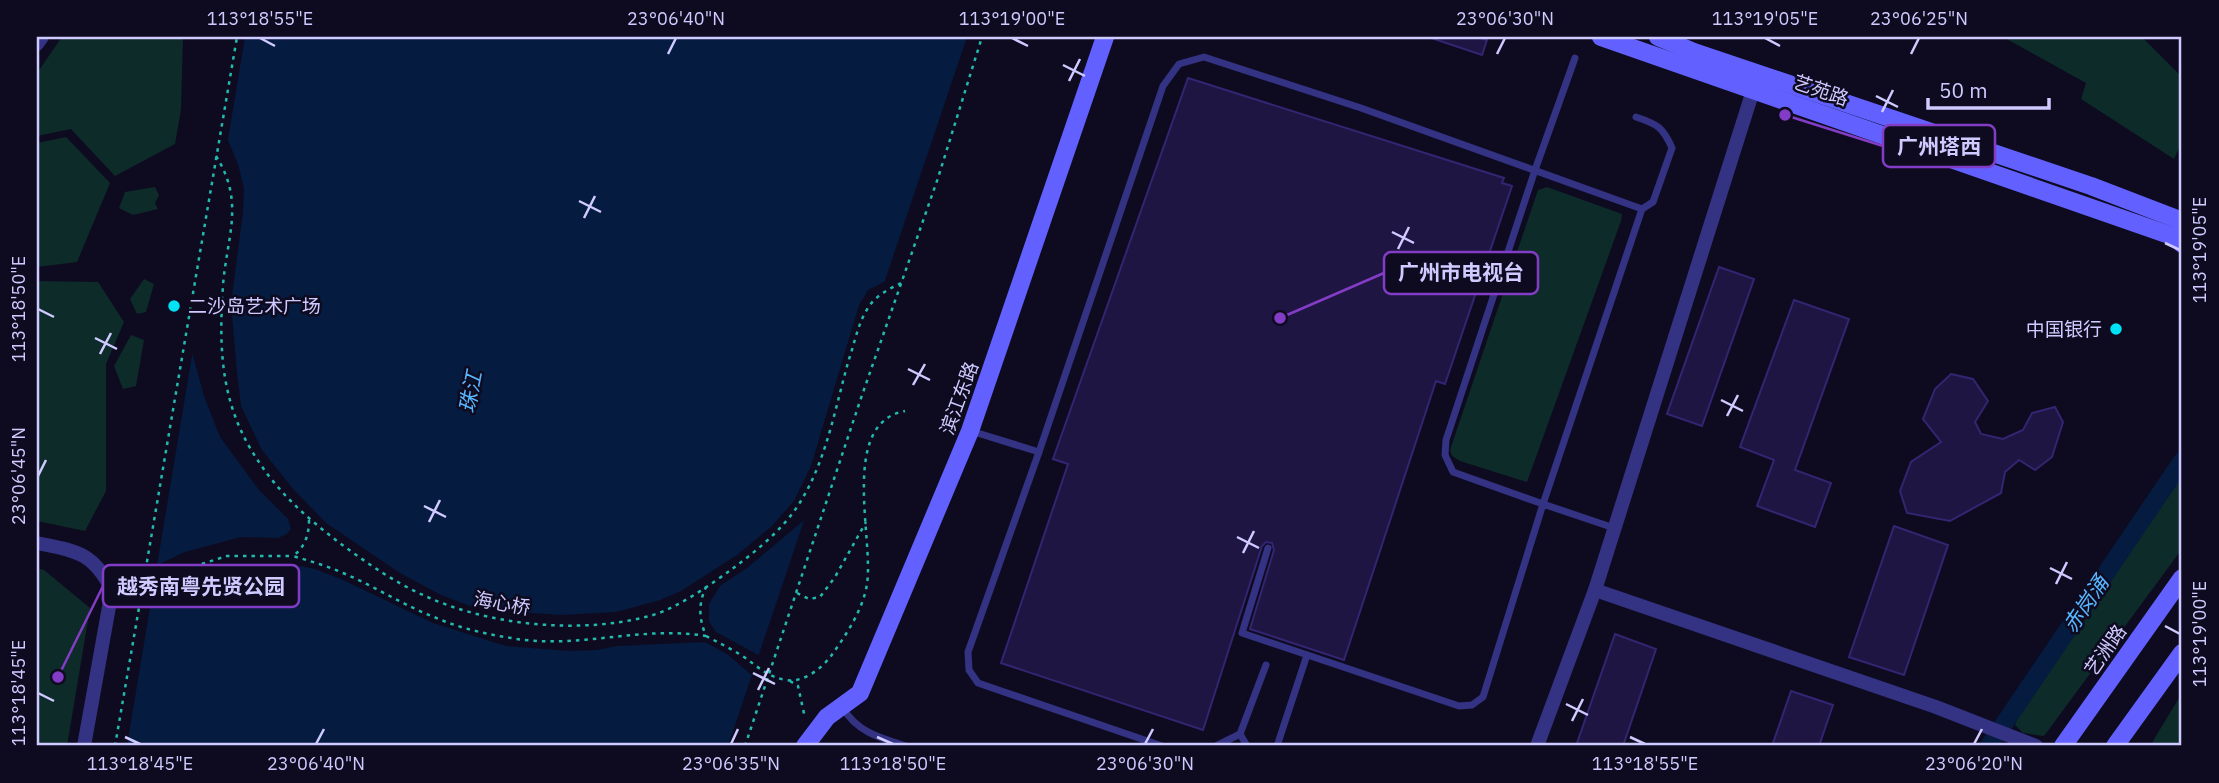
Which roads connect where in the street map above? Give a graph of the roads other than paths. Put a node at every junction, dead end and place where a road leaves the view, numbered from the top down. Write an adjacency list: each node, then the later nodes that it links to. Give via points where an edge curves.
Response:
1 (42, 37): 5 (street)
2 (1105, 37): 13 (street, 滨江东路)
3 (1601, 37): 7 (street, 艺苑路)
4 (1658, 37): 7 (street, 艺苑路)
5 (37, 44)
6 (1574, 58): 9 (lane)
7 (1756, 81): 11 (street, 艺苑路, via 2091,186); 12 (street, 艺苑路, via 2175,237); 16 (street)
8 (1636, 117): 10 (lane, via 1656,124 1672,148 1653,202)
9 (1535, 170): 10 (lane); 14 (lane, via 1204,58 1179,64 1163,86); 15 (lane, via 1446,440 1445,455 1453,472)
10 (1642, 209): 15 (lane)
11 (2182, 221)
12 (2182, 244)
13 (970, 431): 14 (lane); 24 (street, 滨江东路, via 860,693)
14 (1039, 452): 30 (lane, via 968,652 969,670 978,683)
15 (1543, 504): 16 (lane); 22 (lane, via 1483,697 1472,705 1459,706)
16 (1614, 528): 20 (street)
17 (37, 543): 27 (street, via 91,559 103,570 112,590)
18 (1268, 548): 22 (lane, via 1242,633)
19 (2182, 578): 35 (street, 艺洲路)
20 (1595, 590): 26 (street, via 1936,707); 34 (street)
21 (2182, 653): 36 (street)
22 (1307, 654): 33 (lane)
23 (1266, 664): 25 (lane)
24 (842, 706): 28 (street, 滨江东路, via 827,717); 29 (lane, via 867,733)
25 (1240, 734): 31 (lane); 32 (lane)
26 (2030, 744)
27 (84, 746)
28 (805, 746)
29 (906, 746)
30 (1162, 746)
31 (1216, 746)
32 (1247, 746)
33 (1277, 746)
34 (1537, 746)
35 (2063, 746)
36 (2115, 746)

